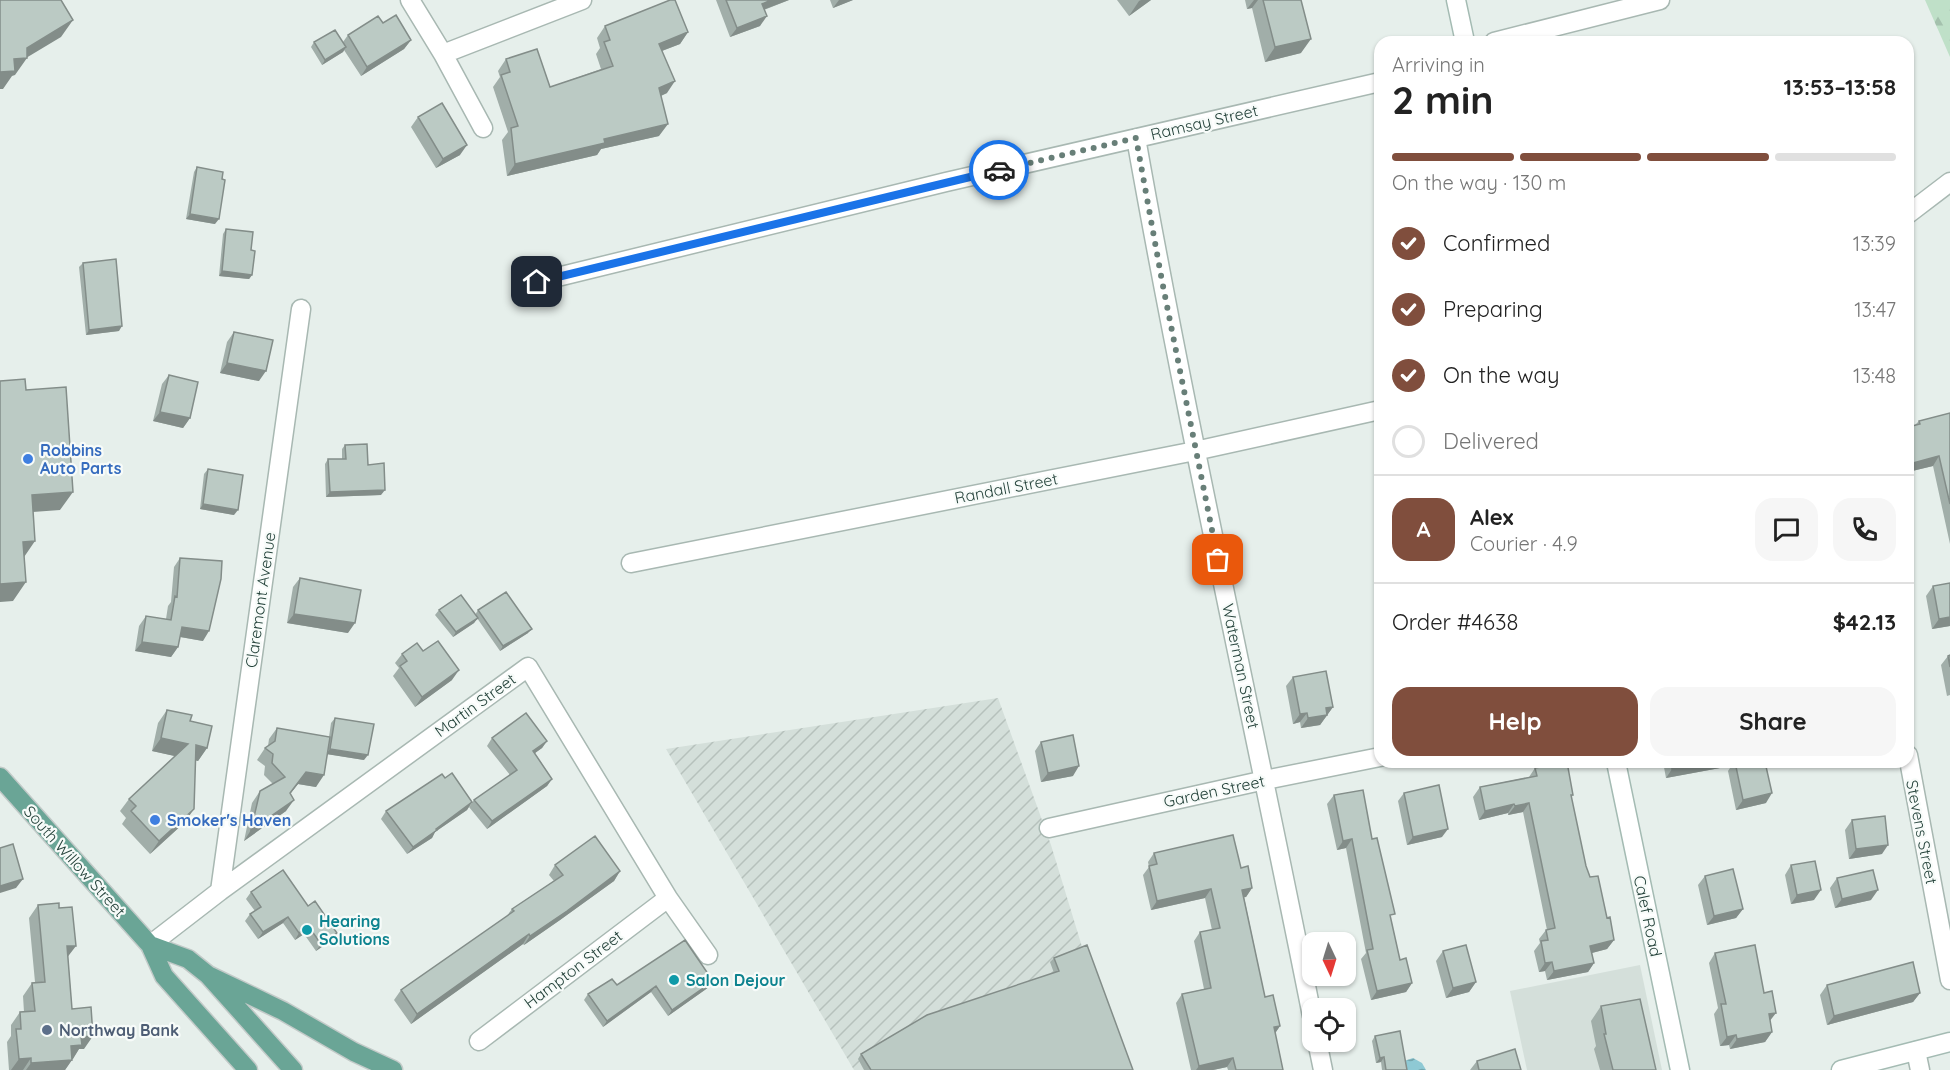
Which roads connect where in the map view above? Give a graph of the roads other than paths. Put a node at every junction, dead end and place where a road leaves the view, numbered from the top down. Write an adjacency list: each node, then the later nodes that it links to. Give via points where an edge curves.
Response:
1 (410, 0): 7 (street)
2 (582, 0): 7 (street)
3 (1456, 0): 5 (street)
4 (1660, 0): 6 (street)
5 (1465, 36)
6 (1518, 36)
7 (443, 54): 9 (street)
8 (1374, 83): 10 (street, Ramsay Street)
9 (483, 128)
10 (1136, 138): 13 (street, Ramsay Street); 16 (street, Waterman Street)
11 (1950, 182): 12 (street)
12 (1914, 209)
13 (537, 282)
14 (301, 309): 24 (street, Claremont Avenue)
15 (1374, 411): 16 (street, Randall Street)
16 (1195, 451): 17 (street, Randall Street); 22 (street, Waterman Street)
17 (631, 562)
18 (1374, 758): 22 (street, Garden Street)
19 (1617, 768): 39 (street, Calef Road)
20 (1910, 768): 29 (street, Stevens Street)
21 (0, 777): 26 (main road, South Willow Street)
22 (1265, 780): 23 (street, Garden Street); 30 (street, Waterman Street)
23 (1049, 828)
24 (220, 891): 25 (street, Martin Street, via 528,668); 26 (street, Martin Street)
25 (668, 898): 27 (street, Martin Street); 31 (street, Hampton Street)
26 (150, 945): 28 (main road, South Willow Street, via 188,959); 35 (main road, South Willow Street, via 164,976)
27 (708, 955)
28 (208, 975): 36 (main road, South Willow Street); 37 (main road)
29 (1950, 980)
30 (1308, 998)
31 (478, 1041)
32 (1950, 1042): 33 (street)
33 (1916, 1051): 40 (street); 41 (street)
34 (1319, 1052): 38 (street)
35 (248, 1070)
36 (293, 1070)
37 (393, 1070)
38 (1323, 1070)
39 (1680, 1070)
40 (1841, 1070)
41 (1920, 1070)

